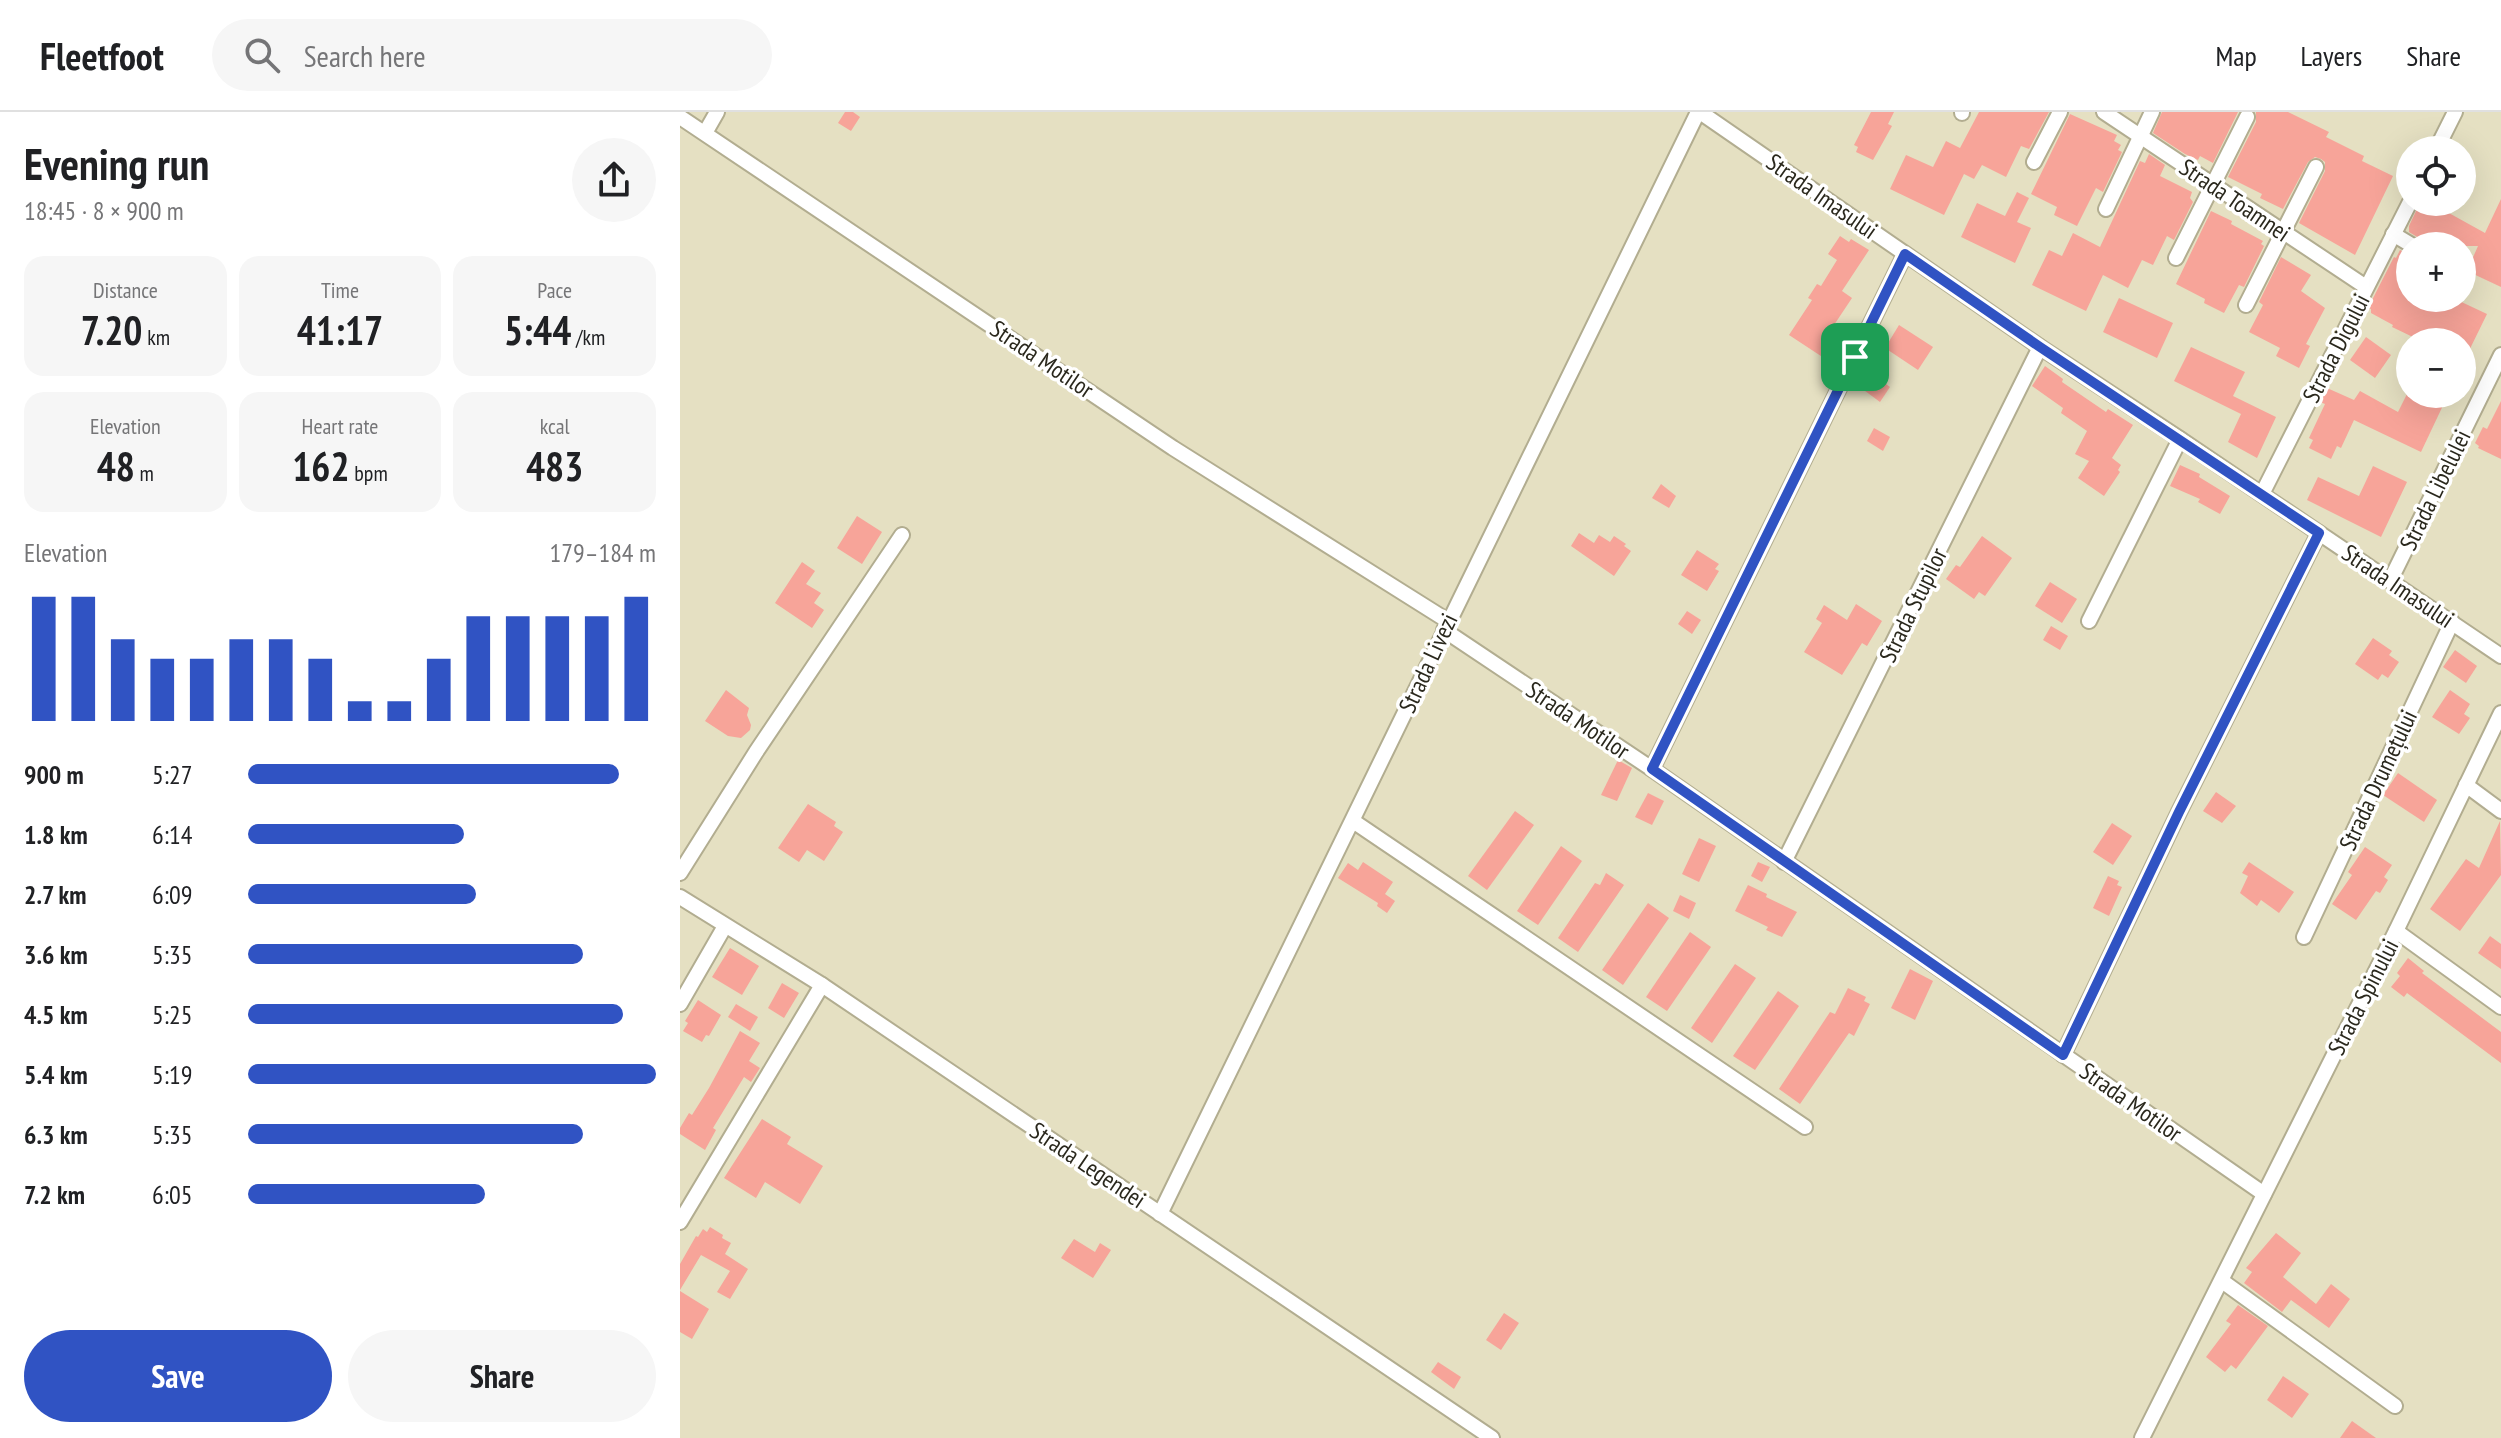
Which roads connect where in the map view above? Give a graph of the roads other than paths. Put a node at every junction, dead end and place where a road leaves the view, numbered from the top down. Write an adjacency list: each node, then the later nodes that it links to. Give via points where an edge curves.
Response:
1 (717, 112): 9 (street)
2 (1699, 112): 20 (street, Strada Imasului); 33 (street, Strada Livezi)
3 (2060, 112): 12 (street)
4 (2104, 112): 10 (street, Strada Toamnei)
5 (2152, 112): 10 (street)
6 (2455, 112): 11 (street)
7 (680, 117): 9 (street, Strada Motilor)
8 (2247, 117): 14 (street)
9 (705, 133): 33 (street, Strada Motilor)
10 (2140, 136): 14 (street, Strada Toamnei); 15 (street)
11 (2443, 136)
12 (2034, 162)
13 (2316, 167): 17 (street)
14 (2211, 184): 17 (street, Strada Toamnei); 21 (street)
15 (2106, 209)
16 (2403, 216): 18 (street, Strada Digului)
17 (2282, 231): 22 (street, Strada Toamnei); 23 (street)
18 (2393, 234): 19 (street); 22 (street, Strada Digului)
19 (2396, 236)
20 (1905, 254): 24 (street, Strada Imasului); 36 (street)
21 (2176, 258)
22 (2366, 287): 27 (street, Strada Digului)
23 (2246, 305)
24 (2040, 347): 26 (street, Strada Imasului); 40 (street, Strada Stupilor)
25 (2501, 355): 30 (street, Strada Libelulei)
26 (2180, 439): 27 (street, Strada Imasului); 31 (street)
27 (2262, 494): 28 (street, Strada Imasului)
28 (2319, 533): 30 (street, Strada Imasului); 49 (street)
29 (902, 535): 41 (street)
30 (2390, 581): 32 (street, Strada Imasului)
31 (2089, 621)
32 (2452, 622): 34 (street, Strada Imasului); 45 (street, Strada Drumețului)
33 (1446, 626): 36 (street, Strada Motilor); 39 (street, Strada Livezi)
34 (2501, 656)
35 (2501, 713): 37 (street, Strada Spinului)
36 (1652, 769): 40 (street, Strada Motilor)
37 (2466, 785): 38 (street); 44 (street, Strada Spinului)
38 (2501, 811)
39 (1353, 821): 50 (street); 52 (street, Strada Livezi)
40 (1784, 862): 49 (street, Strada Motilor)
41 (680, 873)
42 (680, 897): 43 (street, Strada Legendei)
43 (725, 926): 46 (street, Strada Legendei); 47 (street)
44 (2396, 931): 48 (street); 51 (street, Strada Spinului)
45 (2304, 937)
46 (822, 985): 52 (street, Strada Legendei); 53 (street)
47 (680, 1004)
48 (2501, 1007)
49 (2063, 1055): 51 (street, Strada Motilor)
50 (1805, 1127)
51 (2264, 1194): 54 (street, Strada Spinului)
52 (1160, 1214): 56 (street, Strada Legendei)
53 (680, 1222)
54 (2222, 1281): 55 (street); 57 (street, Strada Spinului)
55 (2395, 1406)
56 (1492, 1438)
57 (2142, 1438)

